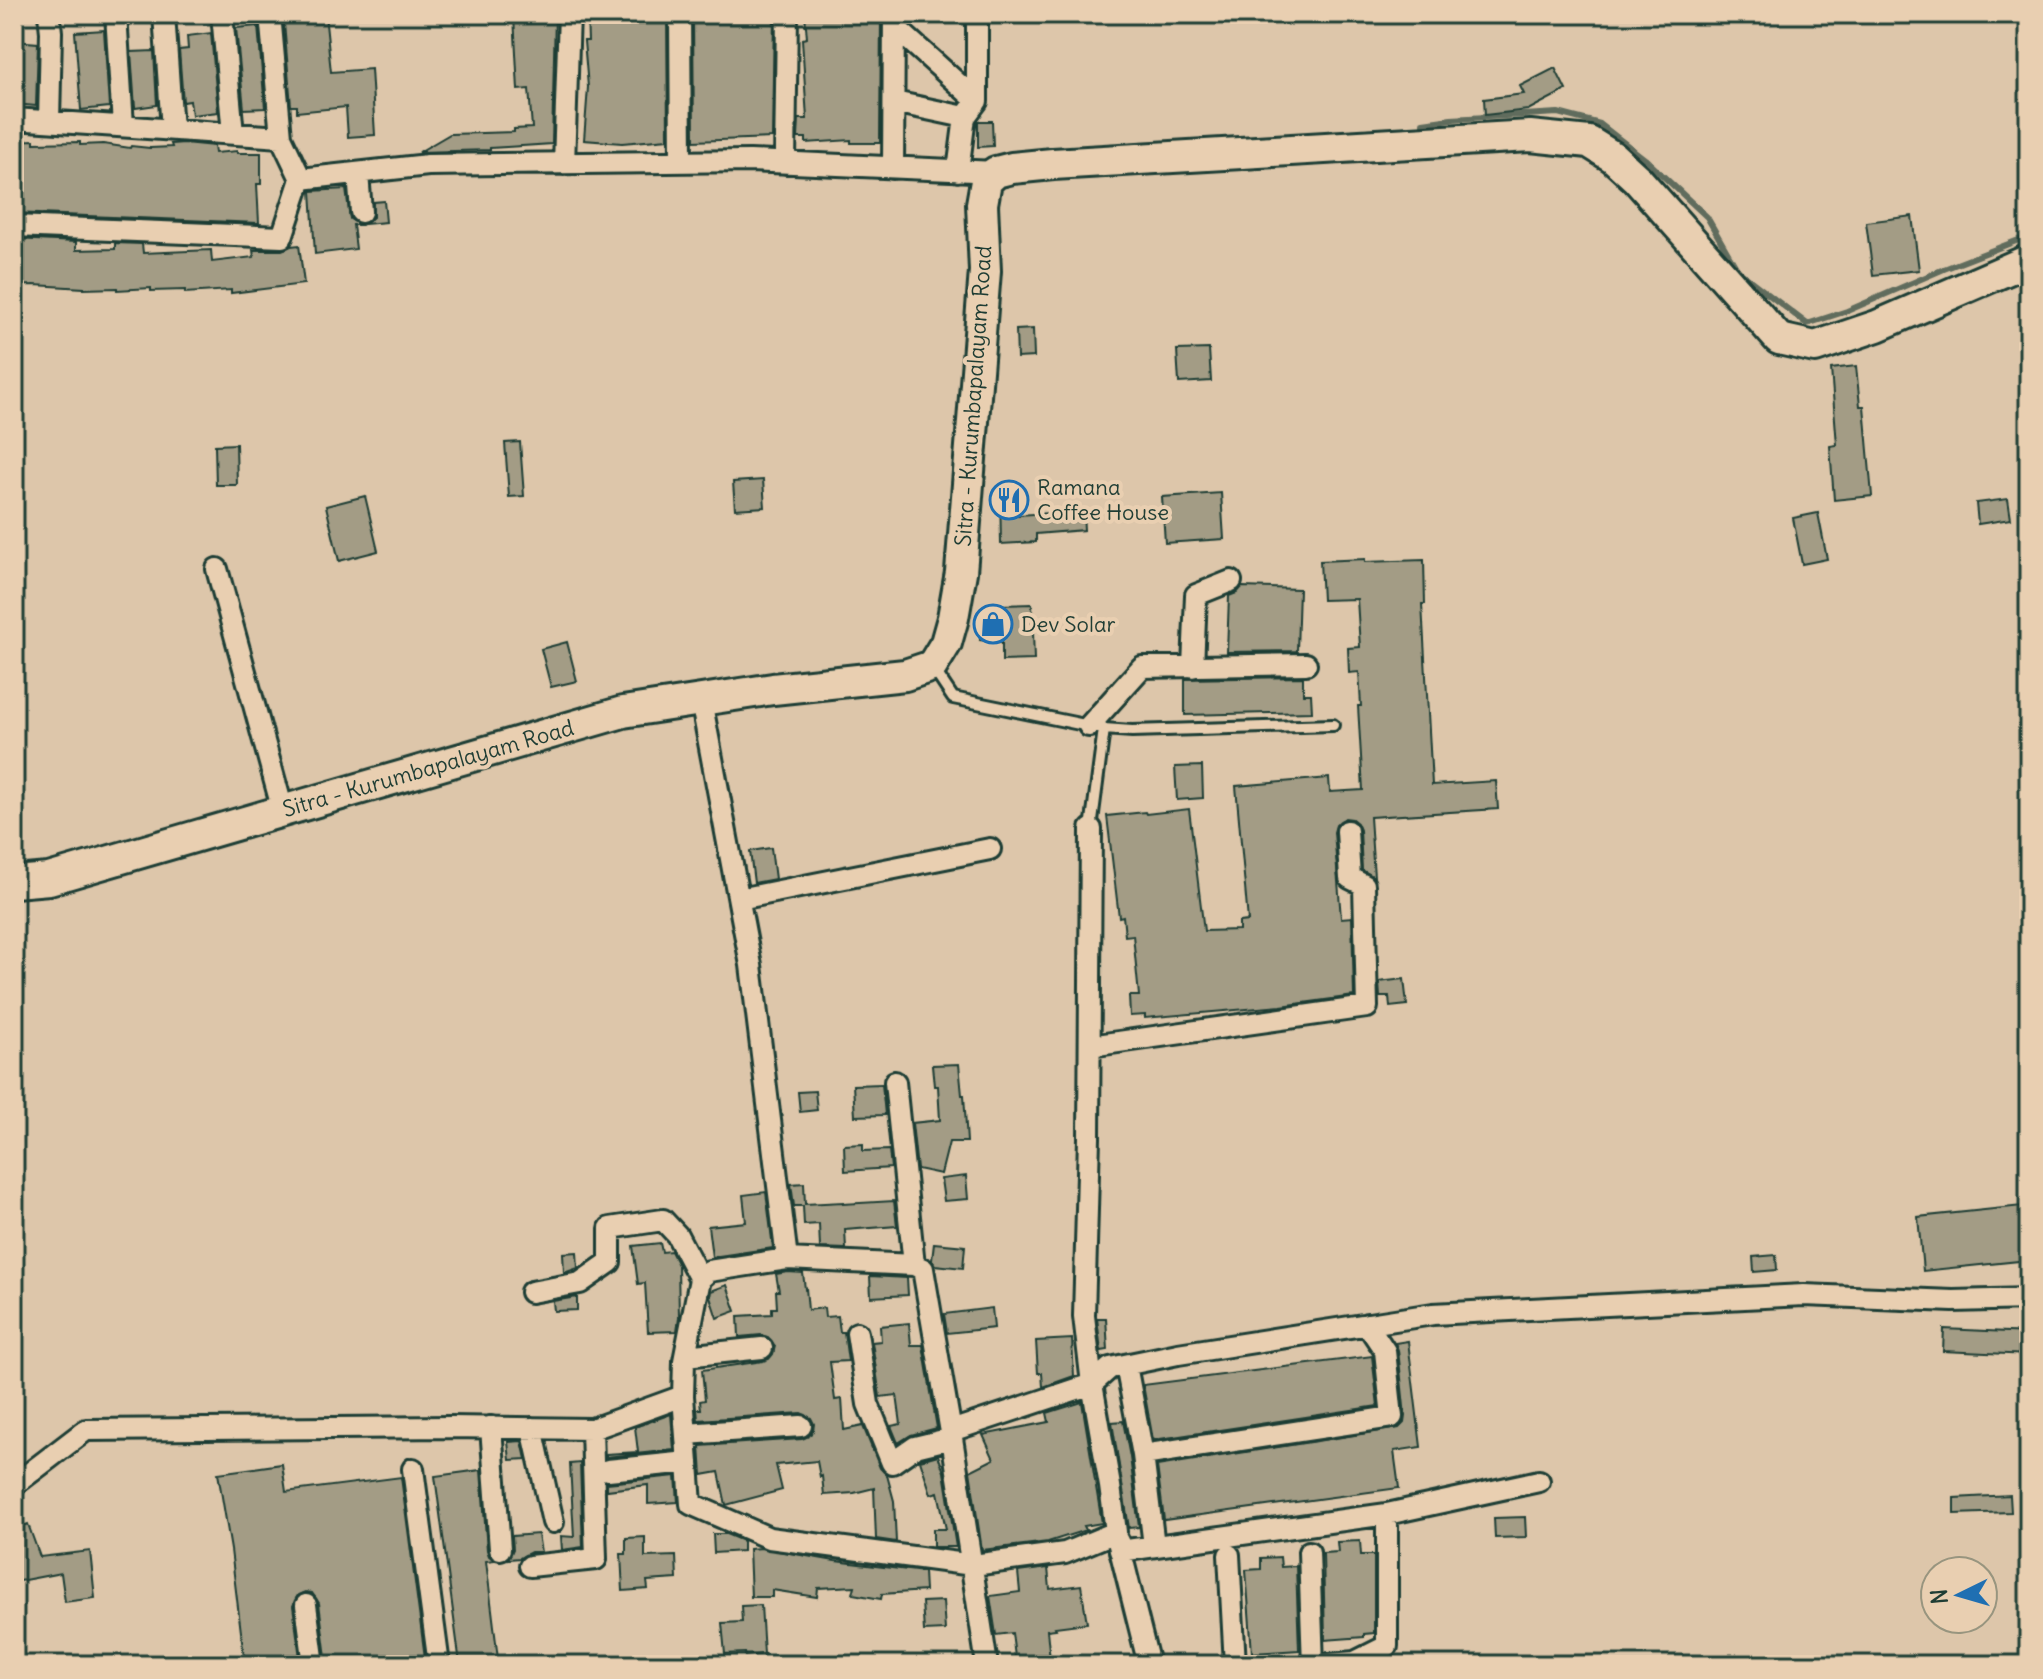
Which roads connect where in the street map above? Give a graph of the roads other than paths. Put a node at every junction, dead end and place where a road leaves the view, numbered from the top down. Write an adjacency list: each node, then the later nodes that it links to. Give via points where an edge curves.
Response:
1 (49, 14): 14 (street)
2 (116, 14): 15 (street)
3 (164, 14): 16 (street)
4 (222, 14): 17 (street)
5 (270, 14): 18 (street)
6 (569, 14): 21 (street)
7 (680, 14): 19 (street)
8 (787, 14): 20 (street)
9 (977, 14): 12 (street)
10 (894, 20): 11 (street); 12 (street)
11 (894, 102): 12 (street); 22 (street)
12 (971, 109): 23 (street)
13 (14, 119): 14 (street)
14 (49, 121): 15 (street)
15 (123, 126): 16 (street)
16 (172, 130): 17 (street)
17 (233, 134): 18 (street)
18 (281, 137): 26 (street)
19 (681, 162): 20 (street); 21 (street)
20 (785, 163): 22 (street)
21 (564, 164): 25 (street, via 428,165)
22 (893, 168): 23 (street)
23 (958, 171): 24 (street)
24 (996, 172): 29 (main road, via 1053,164 1530,136 1589,142 1637,179 1779,339 1815,347); 33 (main road, Sitra - Kurumbapalayam Road, via 986,181 982,204 985,271 961,572 946,643)
25 (358, 173): 26 (street); 27 (street)
26 (301, 179): 28 (street, via 282,237)
27 (361, 212)
28 (14, 226)
29 (2029, 260)
30 (217, 569): 38 (street)
31 (1231, 581): 34 (street, via 1196,595)
32 (1306, 664): 34 (street)
33 (932, 666): 35 (main road, Sitra - Kurumbapalayam Road, via 905,675); 37 (lane, via 953,698)
34 (1193, 667): 37 (street, via 1142,667)
35 (701, 700): 38 (main road, Sitra - Kurumbapalayam Road, via 623,712); 43 (street)
36 (1333, 725): 37 (lane)
37 (1097, 728): 39 (lane)
38 (283, 811): 42 (main road, Sitra - Kurumbapalayam Road, via 49,879)
39 (1091, 829): 44 (street)
40 (1347, 831): 44 (street, via 1350,878 1364,885 1367,1007)
41 (990, 849): 43 (street)
42 (14, 882)
43 (739, 899): 46 (street)
44 (1090, 1046): 56 (street, via 1084,1316)
45 (895, 1082): 47 (street)
46 (787, 1259): 47 (street); 48 (street, via 709,1271)
47 (914, 1265): 63 (street, via 923,1269)
48 (700, 1279): 49 (street, via 663,1220 610,1228 610,1262 580,1283); 54 (street)
49 (531, 1292)
50 (2029, 1299): 51 (street, via 1804,1295 1433,1314)
51 (1367, 1324): 55 (street); 64 (street, via 1385,1351 1392,1417)
52 (857, 1333): 63 (street, via 868,1404 892,1463 915,1447)
53 (762, 1348): 54 (street)
54 (685, 1356): 57 (street)
55 (1126, 1365): 56 (street, via 1110,1368); 64 (street)
56 (1092, 1384): 63 (street); 72 (street)
57 (683, 1396): 61 (street); 62 (street)
58 (801, 1426): 62 (street)
59 (491, 1427): 60 (street); 69 (street, via 86,1430); 74 (street)
60 (532, 1428): 61 (street); 71 (street)
61 (592, 1429): 78 (street, via 596,1559)
62 (686, 1434): 65 (street)
63 (952, 1435): 77 (street)
64 (1143, 1455): 73 (street)
65 (688, 1462): 67 (street); 77 (street, via 691,1504 769,1538)
66 (413, 1469): 81 (street)
67 (608, 1470)
68 (1539, 1481): 70 (street)
69 (14, 1485)
70 (1387, 1514): 73 (street); 87 (street, via 1387,1646 1355,1662)
71 (553, 1522)
72 (1118, 1542): 73 (street); 77 (street); 85 (street)
73 (1154, 1546)
74 (500, 1549)
75 (1309, 1552): 87 (street)
76 (1229, 1555): 86 (street)
77 (973, 1565): 84 (street)
78 (530, 1566)
79 (306, 1605): 80 (street)
80 (314, 1665)
81 (439, 1665)
82 (544, 1665): 83 (lane)
83 (570, 1665)
84 (987, 1665)
85 (1149, 1665)
86 (1235, 1665)
87 (1315, 1665)

